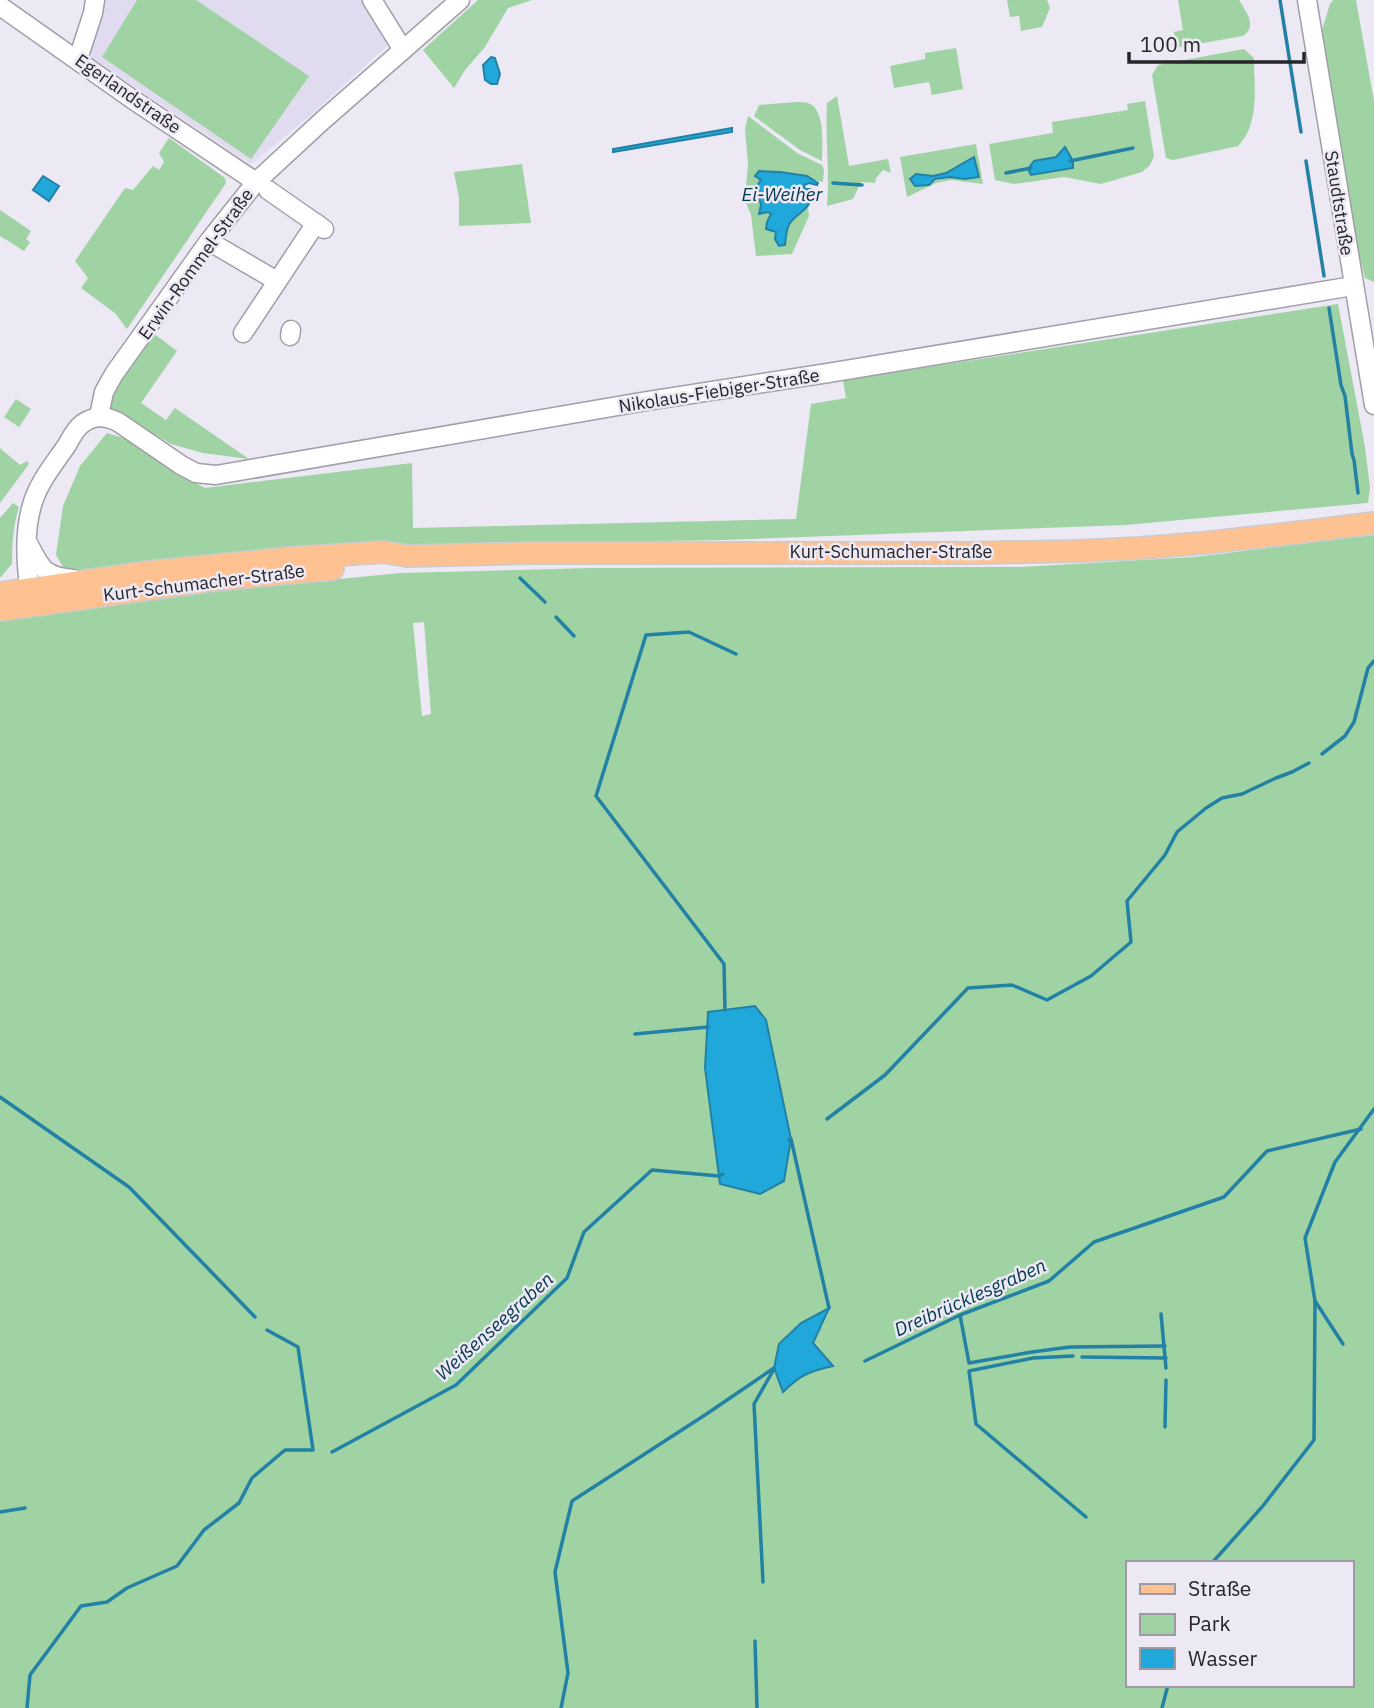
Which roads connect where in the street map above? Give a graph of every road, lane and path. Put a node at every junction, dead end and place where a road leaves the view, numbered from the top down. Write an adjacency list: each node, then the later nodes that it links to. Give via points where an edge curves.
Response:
1 (95, 0): 7 (street)
2 (372, 0): 6 (street)
3 (460, 0): 6 (street, Erwin-Rommel-Straße)
4 (1307, 0): 11 (street, Staudtstraße)
5 (0, 6): 7 (street, Egerlandstraße)
6 (403, 50): 8 (street, Erwin-Rommel-Straße)
7 (78, 59): 8 (street, Egerlandstraße)
8 (268, 189): 10 (street, Egerlandstraße, via 320,226); 14 (street, Erwin-Rommel-Straße, via 209,241 114,374)
9 (216, 246): 10 (street)
10 (278, 286): 12 (street)
11 (1353, 286): 13 (street, Staudtstraße); 14 (street, Nikolaus-Fiebiger-Straße, via 216,475 196,473 118,422)
12 (243, 331)
13 (1374, 405)
14 (99, 416): 16 (street, via 77,429 45,475 32,505)
15 (1374, 523): 17 (main road, Kurt-Schumacher-Straße, via 1077,551)
16 (26, 540): 18 (street, via 40,567 56,578); 20 (street)
17 (407, 556): 18 (main road, Kurt-Schumacher-Straße, via 384,552 289,558); 20 (main road, Kurt-Schumacher-Straße, via 389,564)
18 (88, 581): 20 (main road, Kurt-Schumacher-Straße)
19 (0, 593): 20 (main road, Kurt-Schumacher-Straße)
20 (31, 597): 21 (main road, Kurt-Schumacher-Straße)
21 (0, 610)

